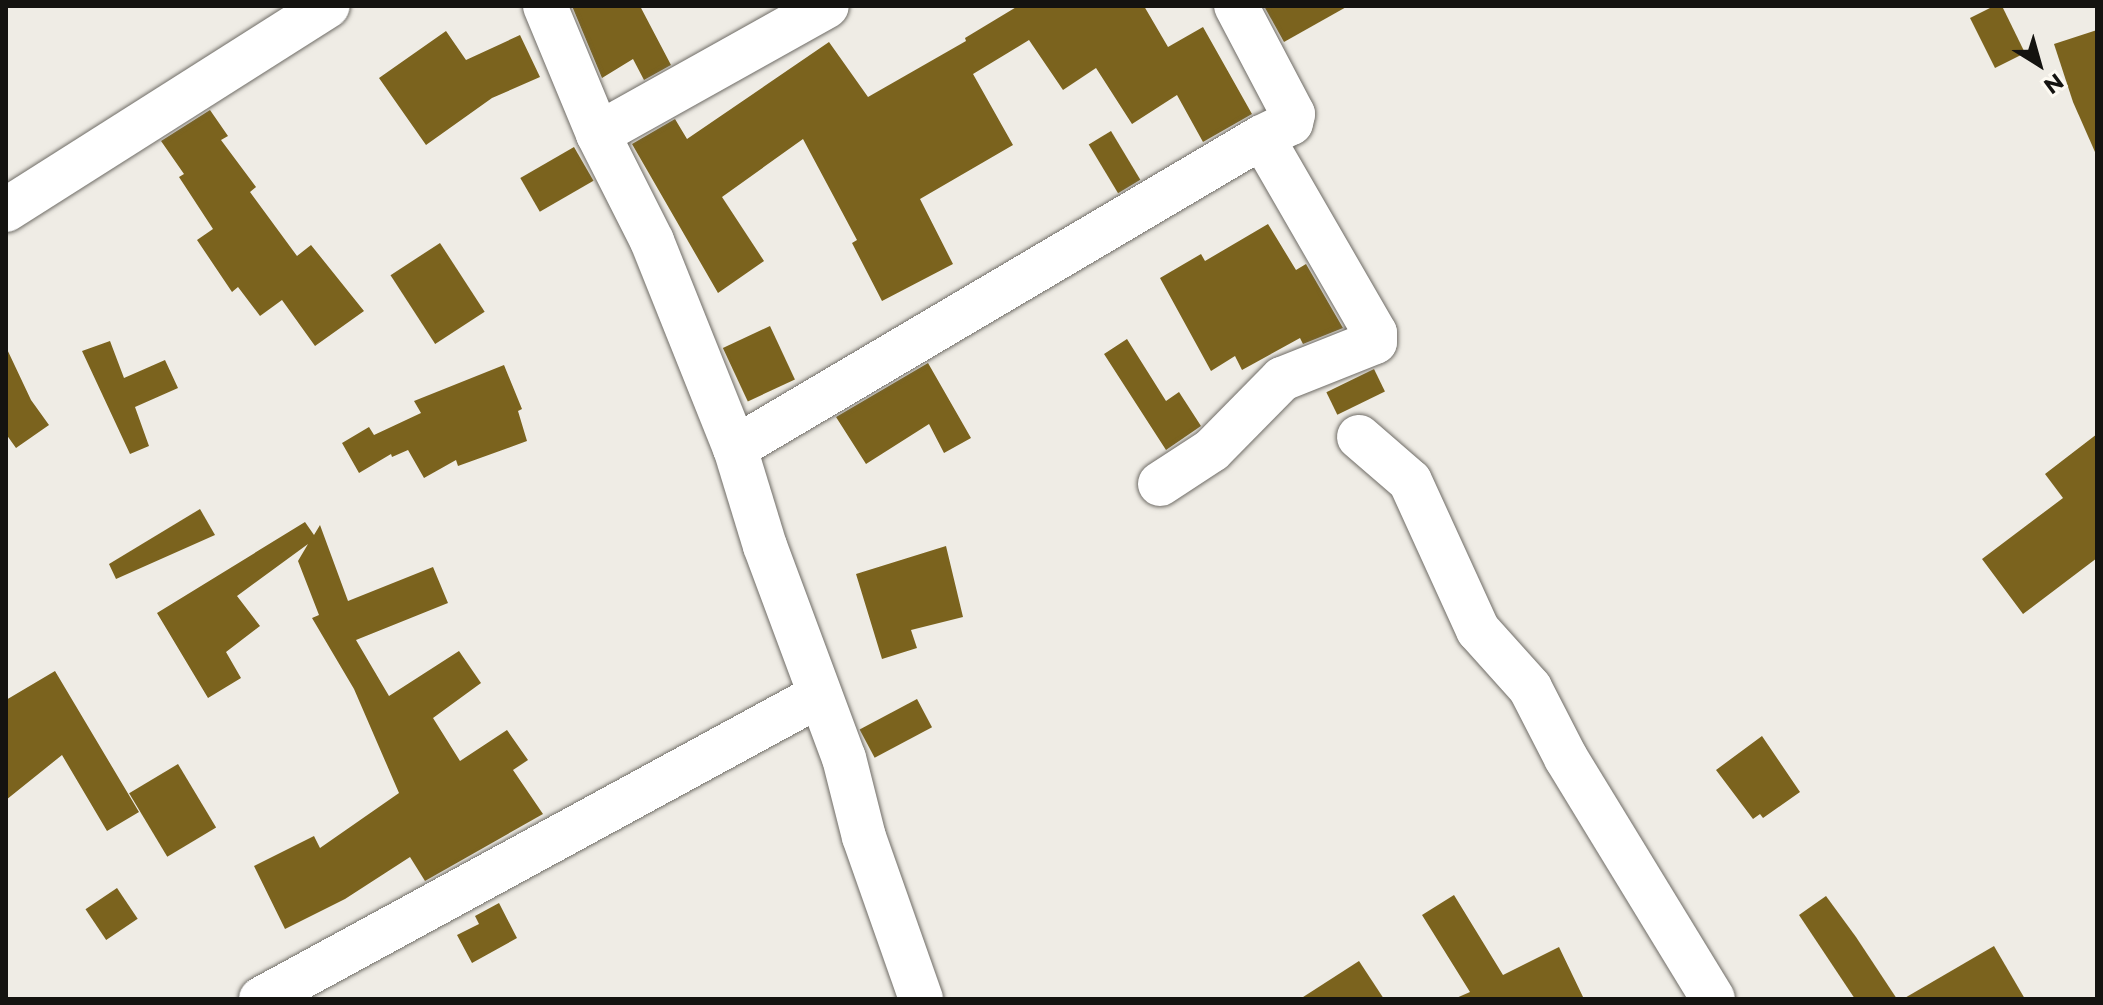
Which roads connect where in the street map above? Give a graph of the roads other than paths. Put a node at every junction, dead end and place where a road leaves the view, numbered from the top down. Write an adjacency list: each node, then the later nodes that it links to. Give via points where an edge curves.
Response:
1 (328, 6): 7 (street)
2 (545, 6): 5 (street)
3 (827, 6): 5 (street)
4 (1236, 6): 6 (street, via 1294,118)
5 (598, 134): 9 (street, via 652,241)
6 (1262, 137): 9 (street); 10 (street, via 1375,333 1375,342 1282,379 1212,450)
7 (6, 210)
8 (1359, 437): 14 (street, via 1410,481 1478,630 1530,688 1566,758)
9 (735, 448): 11 (street)
10 (1160, 484)
11 (820, 695): 12 (street); 13 (street)
12 (261, 999)
13 (921, 999)
14 (1713, 999)

